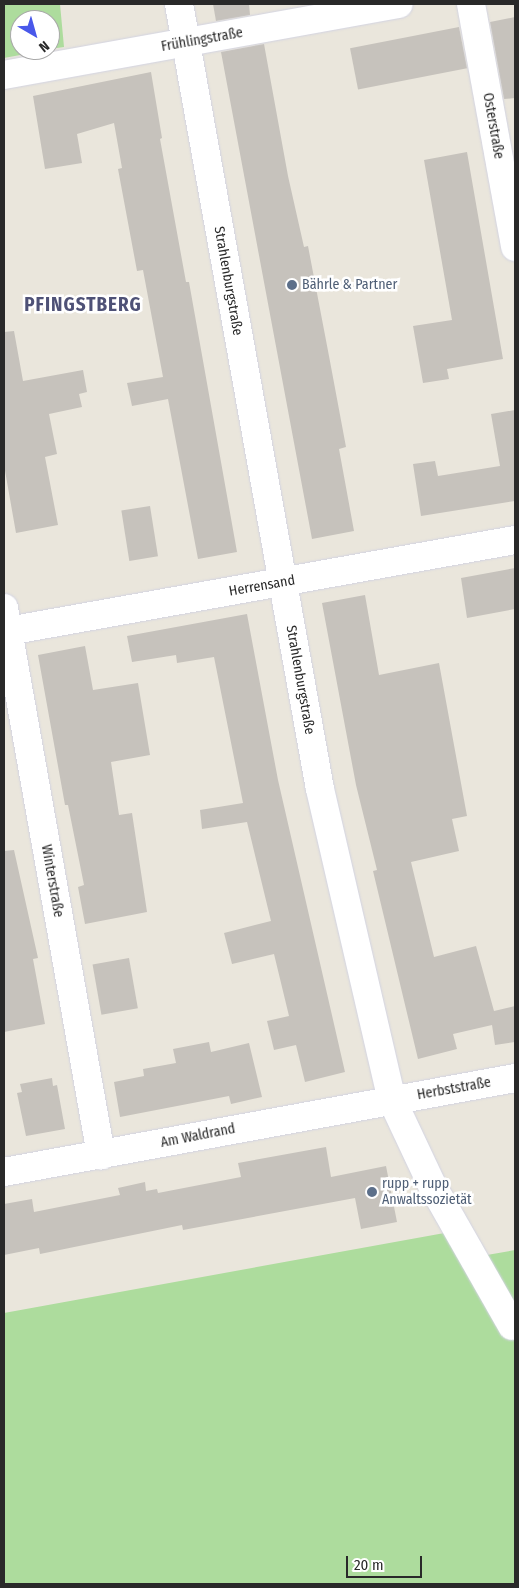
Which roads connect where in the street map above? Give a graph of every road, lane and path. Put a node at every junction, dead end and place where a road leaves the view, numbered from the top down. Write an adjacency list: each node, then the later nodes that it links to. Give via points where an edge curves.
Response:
1 (179, 4): 4 (street, Strahlenburgstraße)
2 (399, 4): 4 (street, Frühlingstraße)
3 (471, 4): 6 (street, Osterstraße)
4 (186, 44): 5 (street, Frühlingstraße); 8 (street, Strahlenburgstraße)
5 (4, 75)
6 (515, 248)
7 (515, 540): 8 (street, Herrensand)
8 (283, 583): 9 (street, Herrensand); 12 (street, Strahlenburgstraße, via 320,789)
9 (5, 615): 10 (street, Winterstraße)
10 (12, 712): 13 (street, Winterstraße)
11 (515, 1078): 12 (street, Herbststraße)
12 (392, 1100): 13 (street, Am Waldrand); 15 (street, Strahlenburgstraße, via 432,1185)
13 (101, 1155): 14 (street, Am Waldrand)
14 (4, 1172)
15 (512, 1326)

